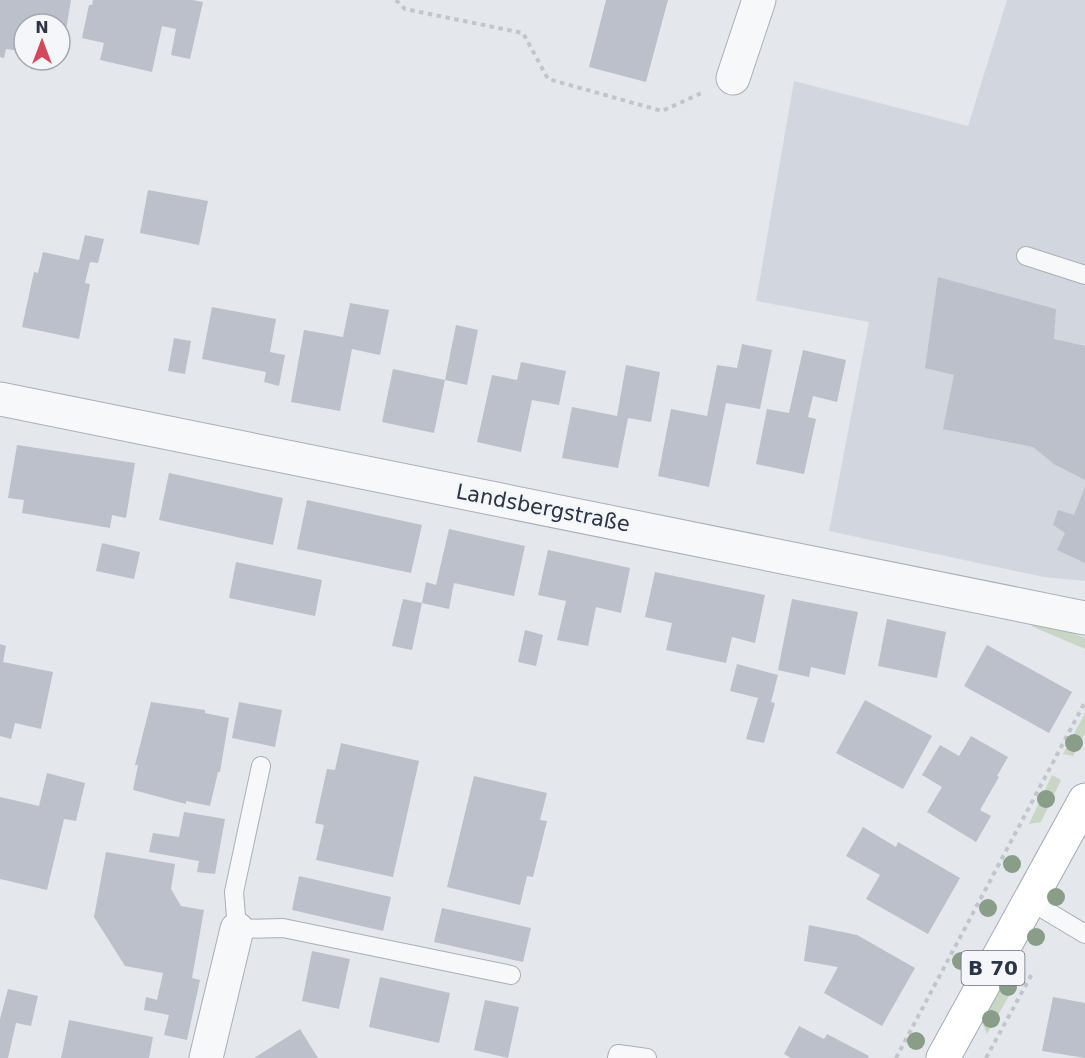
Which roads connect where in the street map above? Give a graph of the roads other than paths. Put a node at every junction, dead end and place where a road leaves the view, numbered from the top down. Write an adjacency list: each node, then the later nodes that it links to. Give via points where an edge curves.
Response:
1 (759, 0): 2 (street)
2 (734, 78)
3 (1026, 256): 4 (lane)
4 (1085, 275)
5 (0, 399): 6 (street, Landsbergstraße)
6 (1085, 618)
7 (261, 766): 10 (lane, via 234,892)
8 (1085, 800): 9 (main road, B 70)
9 (1030, 901): 11 (lane); 16 (main road, B 70)
10 (237, 929): 12 (lane, via 283,928); 13 (street)
11 (1085, 934)
12 (511, 975)
13 (206, 1058)
14 (617, 1058): 15 (lane, via 618,1054)
15 (647, 1058)
16 (943, 1058)

